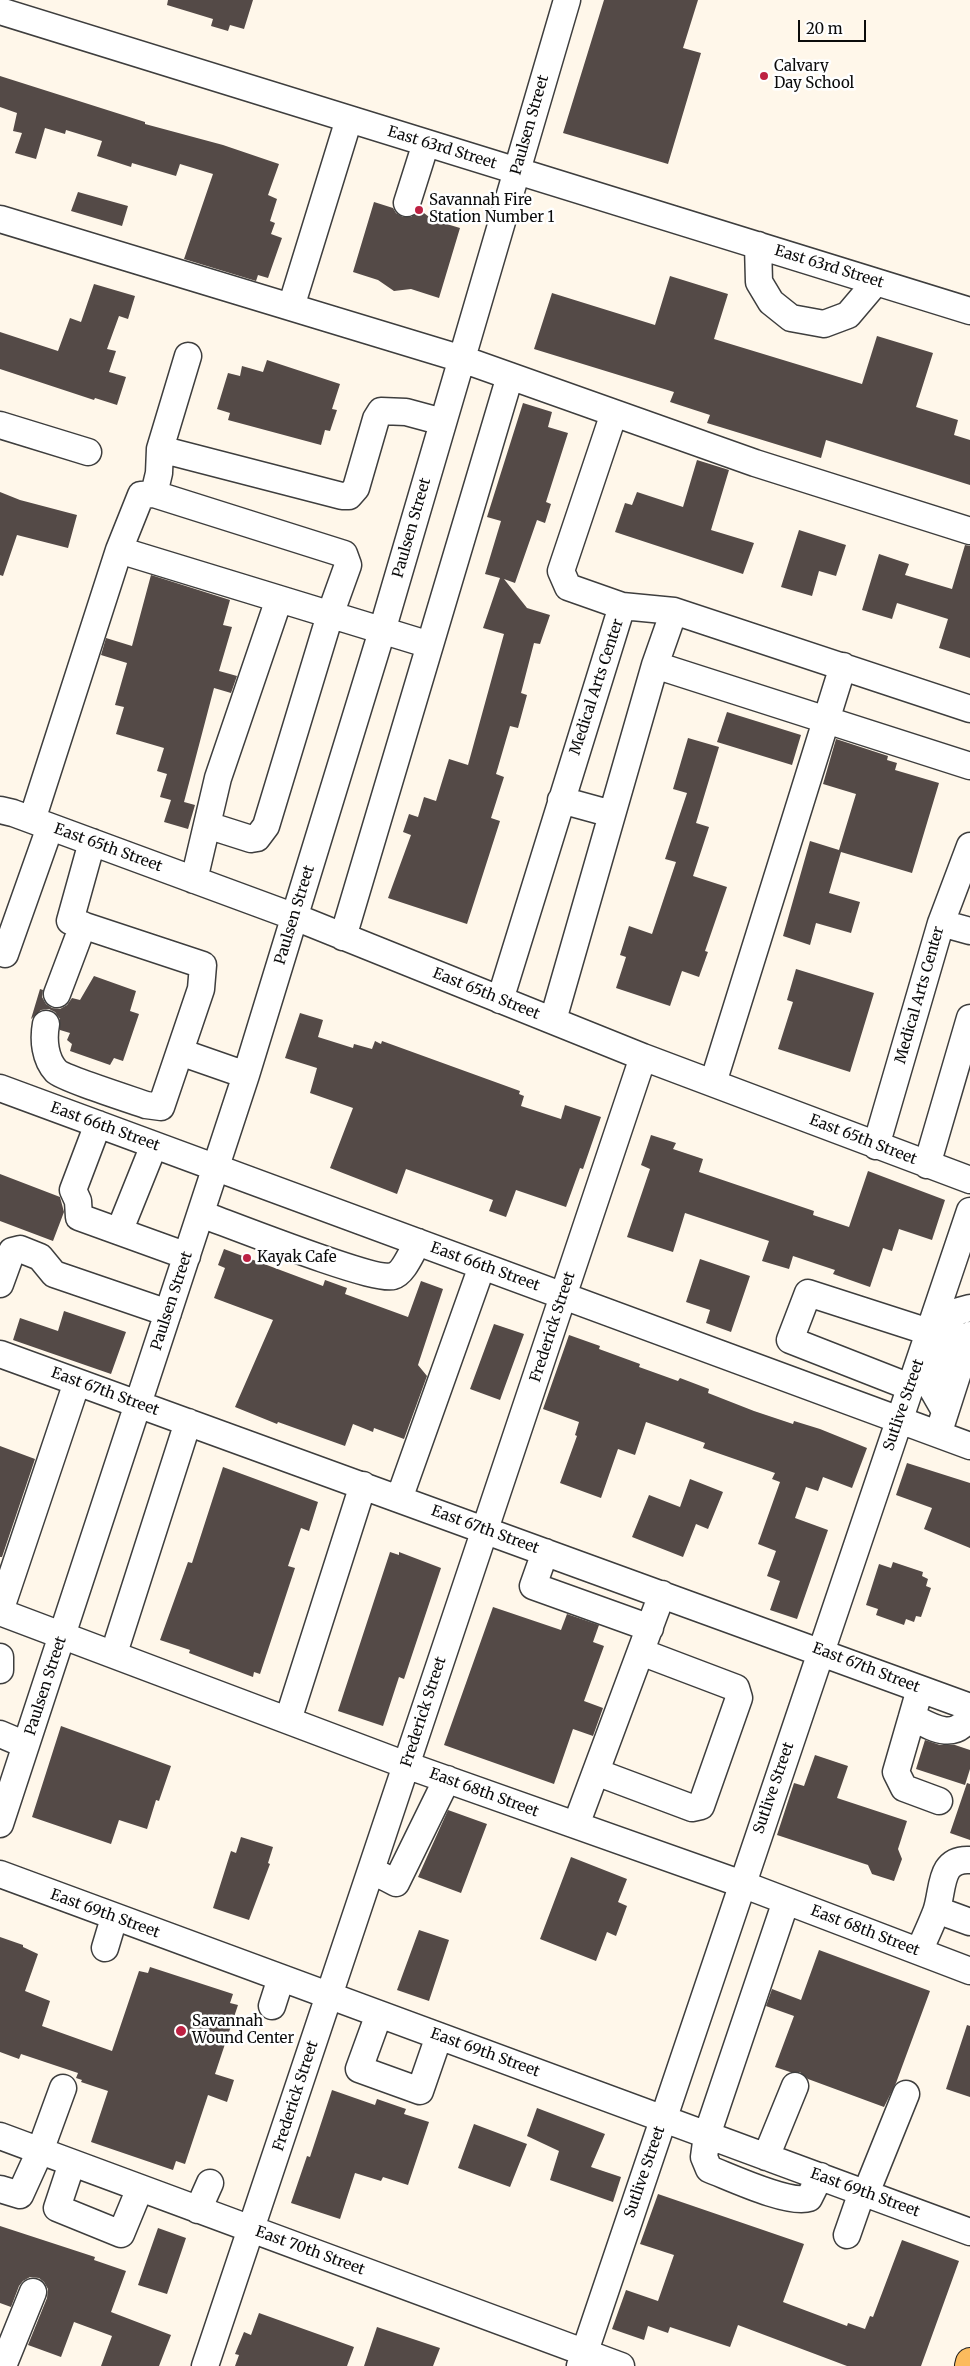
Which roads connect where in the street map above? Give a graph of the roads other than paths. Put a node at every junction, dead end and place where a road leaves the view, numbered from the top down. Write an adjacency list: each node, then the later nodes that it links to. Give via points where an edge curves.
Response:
1 (567, 0): 5 (street, Paulsen Street)
2 (0, 11): 3 (street, East 63rd Street)
3 (349, 119): 4 (street, East 63rd Street); 10 (street)
4 (426, 143): 5 (street, East 63rd Street); 6 (street)
5 (517, 171): 8 (street, East 63rd Street); 13 (street, Paulsen Street)
6 (407, 203)
7 (0, 219): 10 (street)
8 (758, 245): 9 (street, East 63rd Street); 9 (street, via 759,282 770,302 791,318 824,324 848,315)
9 (876, 282): 11 (street, East 63rd Street)
10 (290, 307): 13 (street)
11 (970, 311)
12 (188, 356): 18 (street)
13 (462, 358): 14 (street); 16 (street, Paulsen Street)
14 (510, 376): 15 (street); 28 (street)
15 (614, 413): 21 (street, via 755,463); 24 (street, via 561,571 568,587)
16 (443, 422): 18 (street, via 406,412 381,411 356,488 349,496); 27 (street, Paulsen Street)
17 (0, 425): 19 (street)
18 (160, 449): 20 (street, via 160,473)
19 (88, 452)
20 (154, 494): 22 (street, via 141,494); 26 (street, via 344,554 348,565)
21 (970, 530)
22 (119, 550): 23 (street); 37 (street)
23 (279, 599): 26 (street); 38 (street, via 218,778)
24 (622, 606): 25 (street, Medical Arts Center); 34 (street, Medical Arts Center)
25 (674, 611): 29 (street); 30 (street, Medical Arts Center)
26 (330, 615): 27 (street); 38 (street, via 266,826 257,838 251,839)
27 (382, 631): 28 (street); 42 (street, Paulsen Street)
28 (430, 645): 46 (street)
29 (655, 665): 32 (street); 36 (street)
30 (843, 666): 31 (street, Medical Arts Center); 32 (street)
31 (970, 709)
32 (826, 720): 33 (street); 56 (street)
33 (970, 766)
34 (561, 800): 36 (street); 49 (street, Medical Arts Center)
35 (0, 810): 37 (street, East 65th Street)
36 (612, 814): 51 (street)
37 (41, 824): 39 (street, East 65th Street); 47 (street, via 5,954)
38 (207, 825): 41 (street)
39 (92, 842): 41 (street, East 65th Street); 44 (street, via 70,921)
40 (970, 846): 43 (street, Medical Arts Center)
41 (194, 880): 42 (street, East 65th Street)
42 (295, 917): 46 (street, East 65th Street); 55 (street, Paulsen Street)
43 (940, 923): 45 (street); 60 (street, Medical Arts Center)
44 (82, 925): 48 (street); 53 (street, via 204,965 201,989)
45 (970, 931)
46 (343, 937): 49 (street, East 65th Street)
47 (0, 952)
48 (57, 994)
49 (500, 1000): 51 (street, East 65th Street)
50 (970, 1018): 61 (street)
51 (553, 1020): 54 (street, East 65th Street)
52 (46, 1024): 53 (street, via 47,1058 58,1073 146,1105 161,1107)
53 (180, 1052): 55 (street)
54 (643, 1057): 56 (street, East 65th Street); 71 (street, Frederick Street)
55 (246, 1075): 62 (street, Paulsen Street)
56 (713, 1082): 60 (street, East 65th Street)
57 (0, 1088): 58 (street, East 66th Street)
58 (98, 1124): 59 (street, East 66th Street); 66 (street, via 73,1190 79,1218)
59 (154, 1145): 62 (street, East 66th Street); 66 (street, via 121,1228)
60 (876, 1146): 61 (street, East 65th Street)
61 (927, 1165): 63 (street, East 65th Street)
62 (216, 1168): 65 (street, Paulsen Street); 67 (street, East 66th Street)
63 (970, 1180)
64 (970, 1211): 74 (street, Sutlive Street)
65 (201, 1214): 67 (street, via 380,1276 394,1276 400,1271); 68 (street, Paulsen Street)
66 (124, 1233): 68 (street)
67 (418, 1242): 69 (street, East 66th Street)
68 (187, 1256): 73 (street, Paulsen Street)
69 (482, 1266): 71 (street, East 66th Street); 85 (street)
70 (0, 1284): 73 (street, via 12,1251 20,1249 40,1257 54,1274)
71 (563, 1296): 80 (street, East 66th Street); 86 (street, Frederick Street)
72 (970, 1308): 82 (street, via 952,1316 930,1385)
73 (168, 1313): 79 (street, Paulsen Street)
74 (928, 1332): 78 (street, Sutlive Street); 78 (street, via 808,1292 790,1340)
75 (970, 1334): 82 (street)
76 (0, 1354): 77 (street, East 67th Street)
77 (76, 1382): 79 (street, East 67th Street); 89 (street)
78 (910, 1386): 80 (street, Sutlive Street)
79 (138, 1404): 81 (street, East 67th Street); 90 (street, Paulsen Street)
80 (898, 1420): 82 (street, East 66th Street); 92 (street, Sutlive Street)
81 (188, 1422): 84 (street, East 67th Street); 93 (street)
82 (942, 1423): 83 (street, East 66th Street)
83 (970, 1446)
84 (363, 1485): 85 (street, East 67th Street); 100 (street)
85 (399, 1499): 86 (street, East 67th Street)
86 (485, 1530): 87 (street, East 67th Street); 103 (street, Frederick Street)
87 (545, 1552): 88 (street, East 67th Street); 91 (street, via 533,1586)
88 (662, 1594): 91 (street); 92 (street, East 67th Street)
89 (0, 1612): 90 (street, East 68th Street)
90 (63, 1634): 93 (street, East 68th Street); 102 (street, Paulsen Street)
91 (645, 1640): 104 (street); 104 (street, via 736,1688 739,1698 701,1806 692,1808)
92 (820, 1651): 96 (street, East 67th Street); 112 (street, Sutlive Street)
93 (114, 1653): 100 (street, East 68th Street)
94 (0, 1657): 95 (street)
95 (0, 1670)
96 (920, 1689): 97 (street, East 67th Street); 99 (street)
97 (970, 1707)
98 (970, 1715): 99 (street, via 964,1725 955,1730 942,1730)
99 (912, 1717): 106 (street, via 896,1772 904,1788)
100 (288, 1720): 103 (street, East 68th Street)
101 (0, 1734): 102 (street)
102 (26, 1745): 107 (street, Paulsen Street)
103 (406, 1765): 105 (street, East 68th Street); 110 (street, Frederick Street)
104 (596, 1772): 108 (street)
105 (447, 1779): 108 (street, East 68th Street); 110 (street, via 396,1883)
106 (939, 1801)
107 (0, 1824)
108 (576, 1826): 112 (street, East 68th Street)
109 (970, 1860): 114 (street, via 954,1862 947,1870)
110 (371, 1870): 121 (street, Frederick Street)
111 (0, 1874): 115 (street, East 69th Street)
112 (742, 1884): 113 (street, East 68th Street); 128 (street, Sutlive Street)
113 (786, 1901): 118 (street, East 68th Street); 129 (street)
114 (937, 1910): 116 (street); 118 (street)
115 (114, 1918): 117 (street); 120 (street, East 69th Street)
116 (970, 1922)
117 (105, 1948)
118 (919, 1952): 119 (street, East 68th Street)
119 (970, 1971)
120 (281, 1978): 121 (street, East 69th Street); 122 (street)
121 (329, 1996): 123 (street, East 69th Street); 140 (street, Frederick Street)
122 (272, 2006)
123 (379, 2014): 124 (street, East 69th Street); 124 (street, via 359,2069 420,2091)
124 (439, 2036): 128 (street, East 69th Street)
125 (795, 2086): 132 (street)
126 (63, 2088): 131 (street)
127 (906, 2094): 138 (street)
128 (663, 2119): 129 (street, East 69th Street); 144 (street, Sutlive Street)
129 (707, 2135): 132 (street, East 69th Street); 134 (street, via 704,2157 709,2168 752,2186 801,2200 809,2198)
130 (0, 2136): 131 (street, East 70th Street)
131 (40, 2151): 133 (street, East 70th Street); 137 (street, via 20,2195)
132 (766, 2157): 134 (street, East 69th Street)
133 (72, 2163): 136 (street, East 70th Street); 136 (street, via 57,2208 122,2234)
134 (820, 2176): 138 (street, East 69th Street)
135 (210, 2183): 139 (street)
136 (140, 2188): 139 (street, East 70th Street)
137 (0, 2189)
138 (864, 2193): 141 (street, East 69th Street); 142 (street)
139 (198, 2210): 140 (street, East 70th Street)
140 (251, 2229): 144 (street, East 70th Street); 147 (street, Frederick Street)
141 (970, 2232)
142 (848, 2235)
143 (33, 2292): 146 (street)
144 (582, 2359): 148 (street, East 70th Street)
145 (970, 2362): 149 (main road)
146 (2, 2366)
147 (205, 2366)
148 (621, 2366)
149 (969, 2366)

